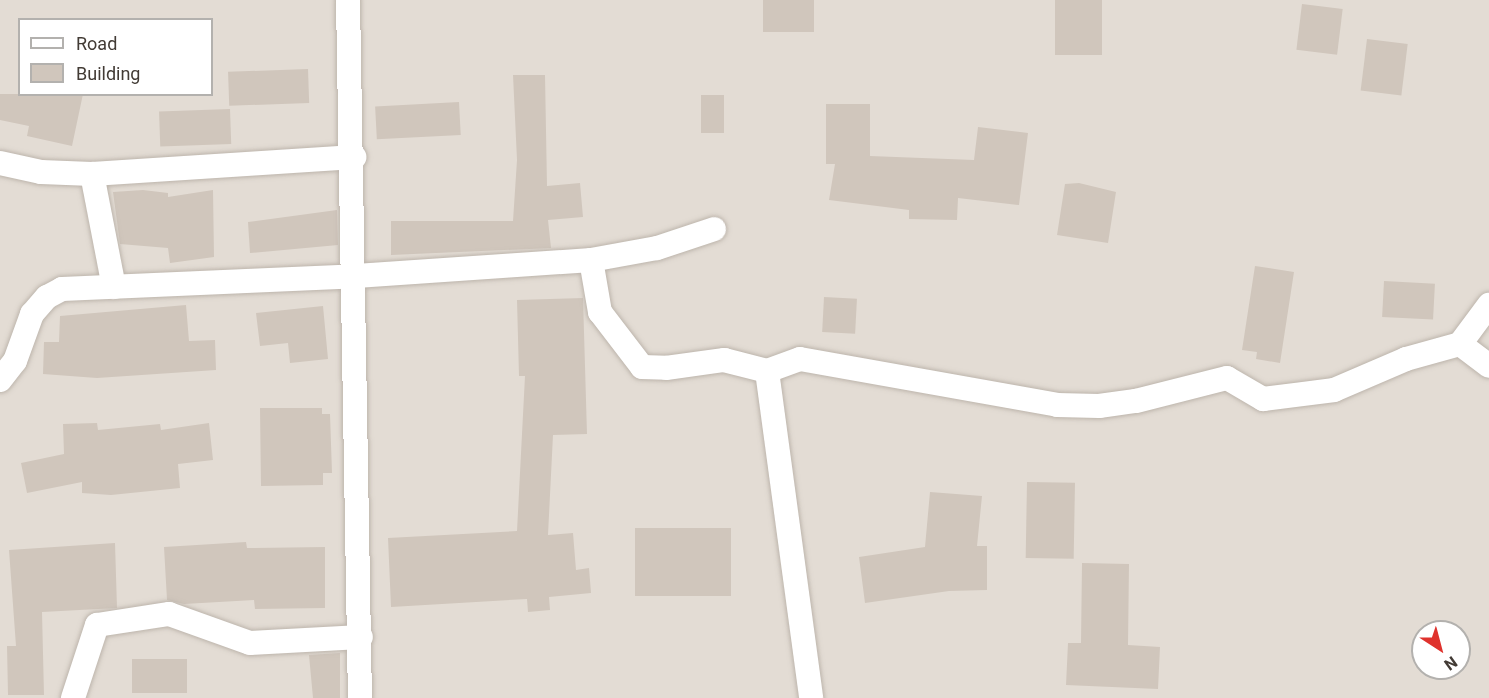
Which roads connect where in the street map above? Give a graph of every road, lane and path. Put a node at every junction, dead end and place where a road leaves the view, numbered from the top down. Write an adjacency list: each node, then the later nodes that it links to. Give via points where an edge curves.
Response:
1 (348, 0): 2 (street)
2 (354, 157): 4 (street); 7 (street)
3 (0, 163): 4 (street, via 41,172)
4 (92, 174): 8 (street)
5 (714, 229): 6 (street, via 657,248)
6 (591, 260): 7 (street); 12 (street, via 600,312 642,367 666,368 724,360)
7 (356, 276): 8 (street); 14 (street)
8 (114, 287): 13 (street, via 62,289 47,297 32,315 15,361)
9 (1489, 305): 10 (street)
10 (1460, 344): 11 (street); 12 (street, via 1406,359 1334,390 1263,399 1227,378 1099,406 1057,405 998,396 800,359)
11 (1489, 366)
12 (767, 371): 17 (street)
13 (0, 380)
14 (361, 637): 15 (street, via 250,643 169,614 97,624); 16 (street)
15 (73, 698)
16 (360, 698)
17 (811, 698)

